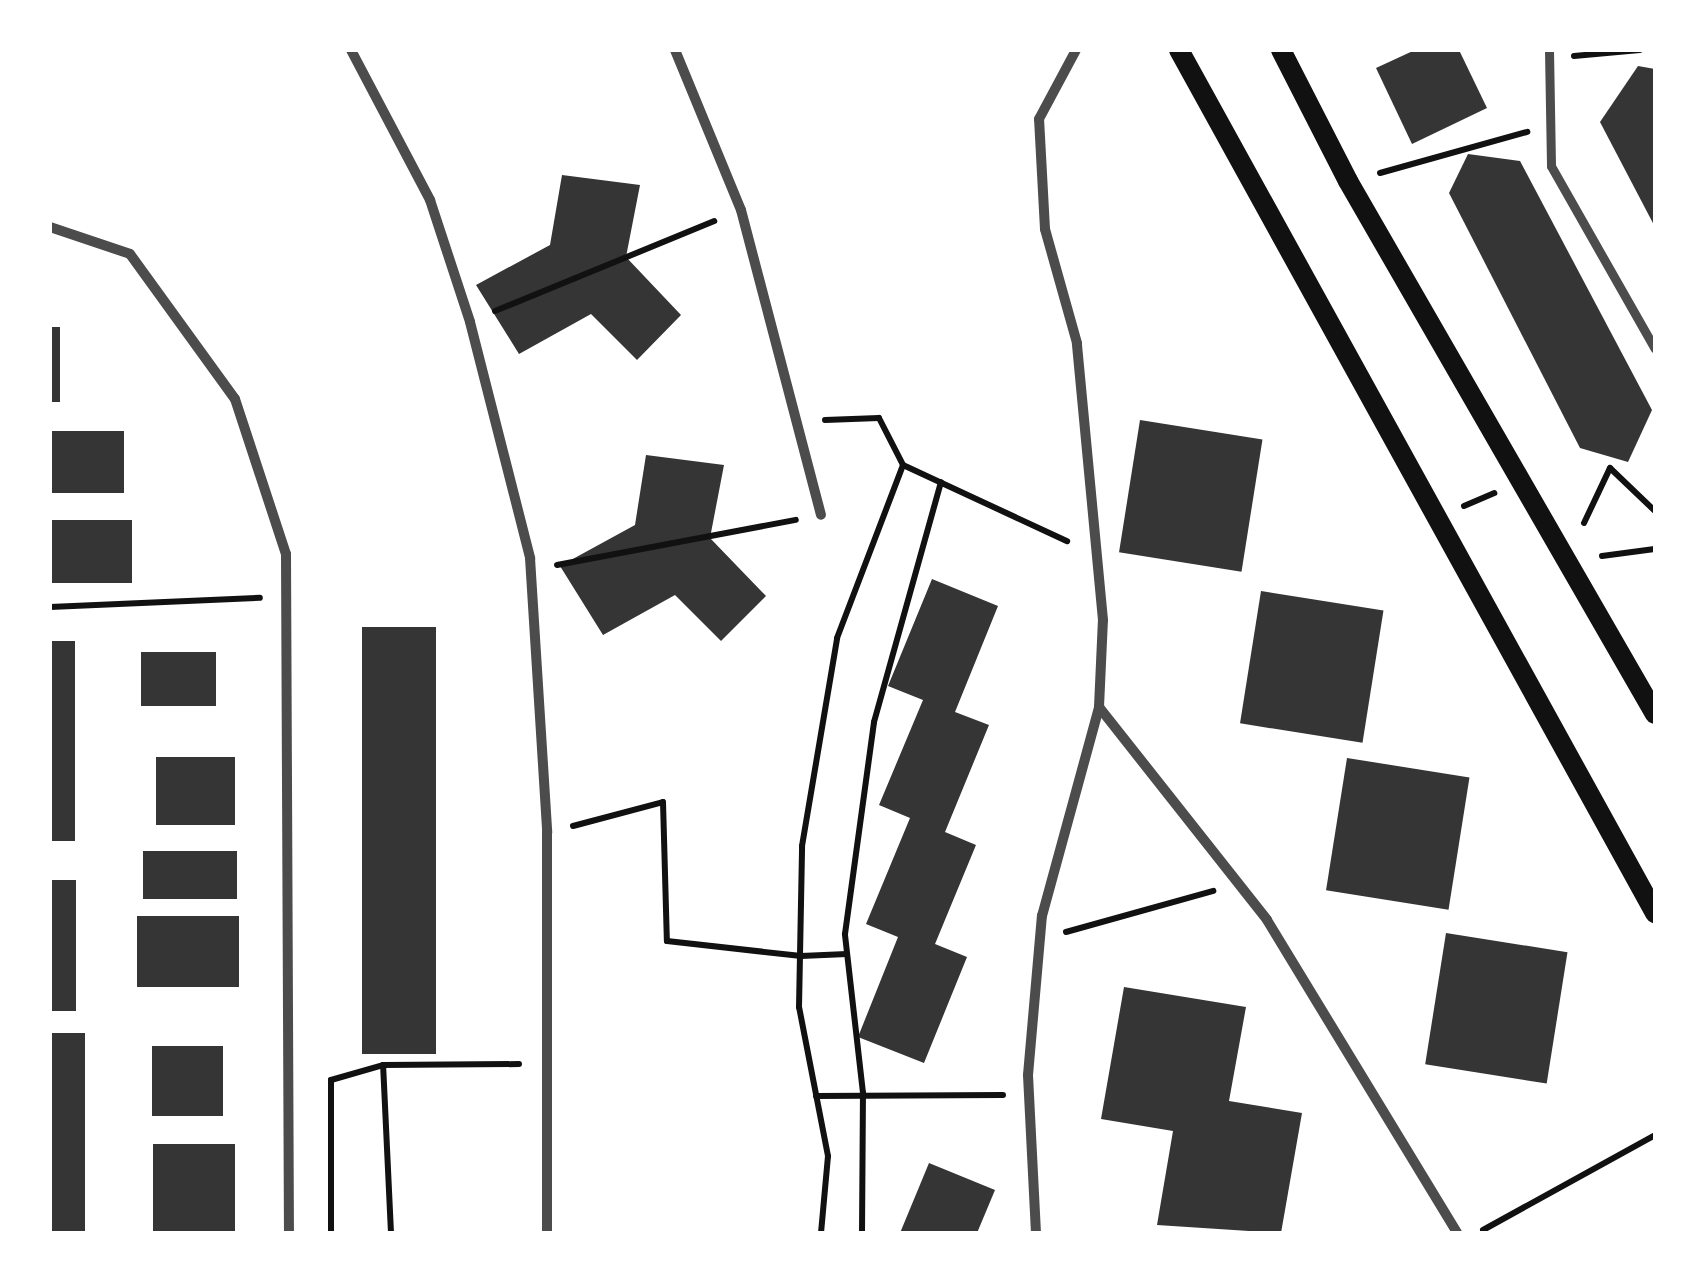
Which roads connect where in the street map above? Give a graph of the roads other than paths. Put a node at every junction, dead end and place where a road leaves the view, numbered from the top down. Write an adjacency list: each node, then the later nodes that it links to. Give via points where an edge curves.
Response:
1 (351, 50): 14 (street, via 430,200 470,322 526,540 539,626 547,832)
2 (676, 50): 9 (street, via 741,210)
3 (1076, 50): 10 (street, via 1039,119 1045,228 1077,343 1103,620)
4 (1179, 50): 12 (main road)
5 (1281, 50): 11 (main road, via 1348,181)
6 (1551, 54): 8 (street, via 1551,166)
7 (50, 227): 13 (street, via 130,254 235,399 286,554)
8 (1655, 349)
9 (821, 515)
10 (1099, 707): 15 (street, via 1040,939 1030,1095); 16 (street, via 1267,920)
11 (1655, 714)
12 (1655, 914)
13 (289, 1233)
14 (547, 1233)
15 (1036, 1233)
16 (1457, 1233)

